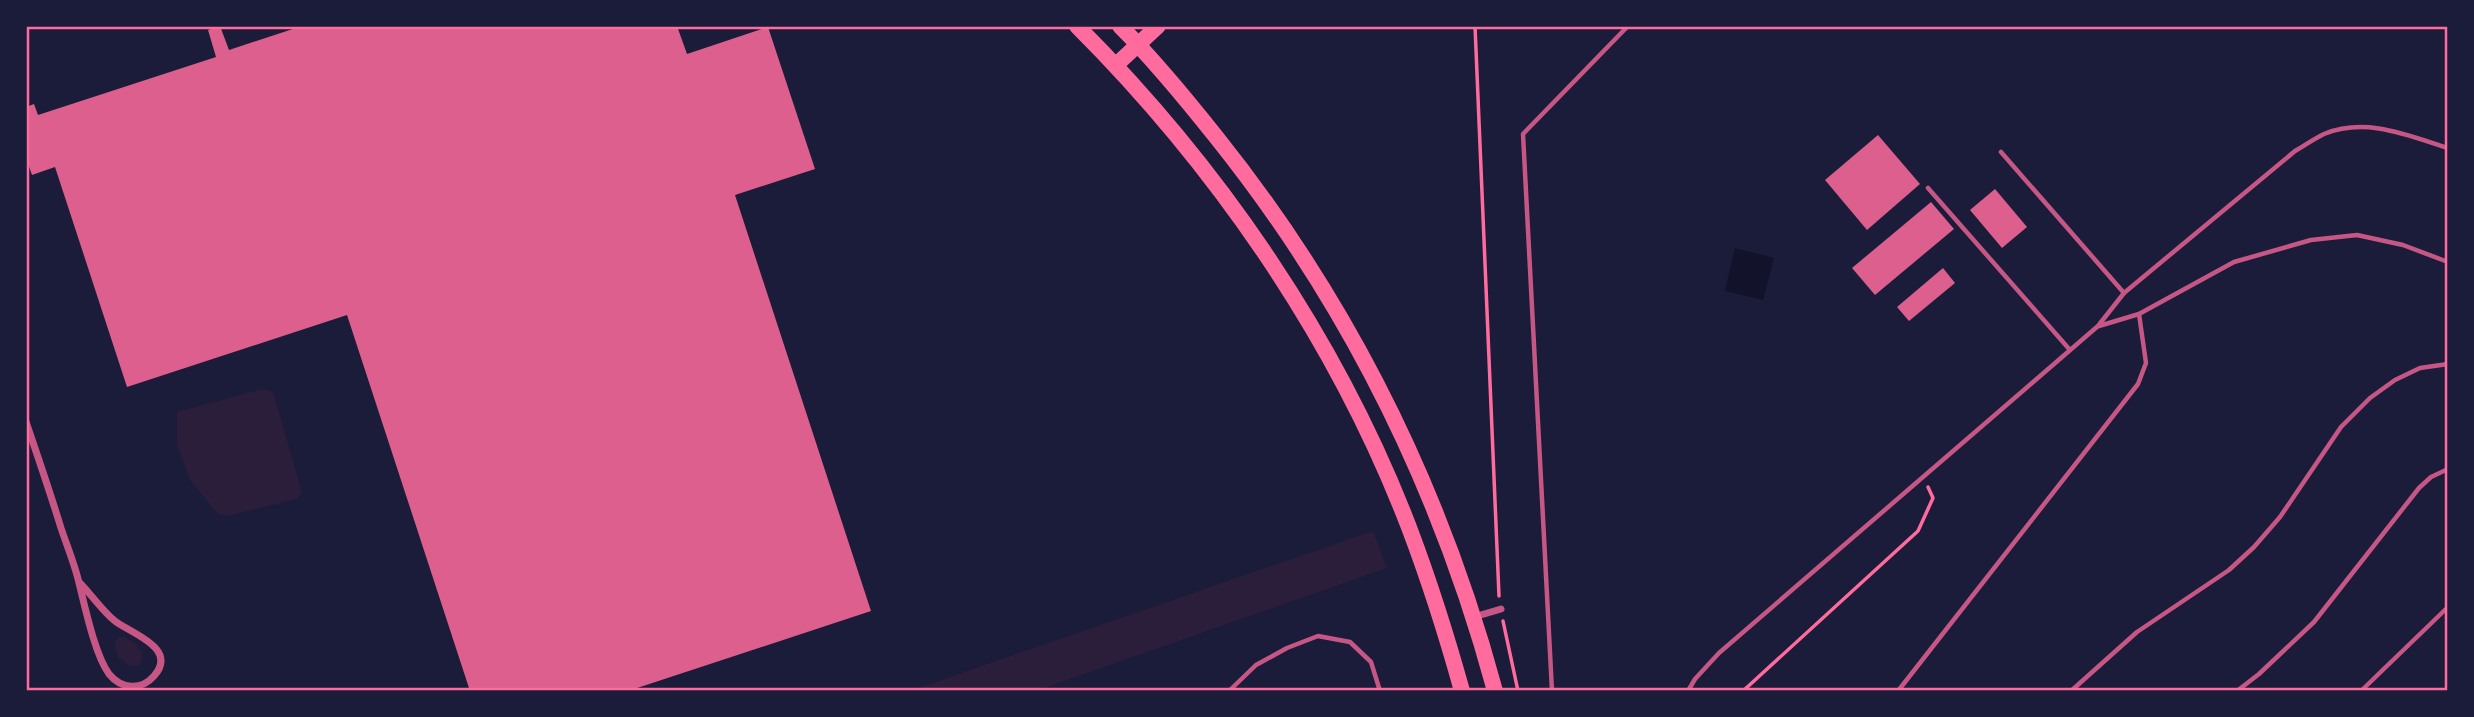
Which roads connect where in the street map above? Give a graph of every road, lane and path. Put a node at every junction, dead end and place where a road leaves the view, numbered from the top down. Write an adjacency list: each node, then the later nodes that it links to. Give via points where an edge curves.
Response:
1 (1077, 26): 7 (main road)
2 (1121, 26): 6 (main road); 7 (main road)
3 (1158, 26): 6 (main road)
4 (1475, 26): 23 (path)
5 (1628, 26): 31 (lane, via 1523,134)
6 (1139, 45): 8 (main road); 24 (main road, via 1249,178 1327,294 1398,422)
7 (1099, 48): 8 (main road)
8 (1116, 65): 28 (main road, via 1220,190 1281,278 1335,370 1410,530)
9 (2448, 148): 13 (lane, via 2388,128 2354,126 2325,134 2295,150)
10 (2001, 152): 13 (lane)
11 (1928, 188): 16 (lane)
12 (2448, 262): 14 (lane, via 2357,235 2311,240 2234,262)
13 (2124, 293): 15 (lane)
14 (2139, 314): 15 (lane); 34 (lane, via 2146,363 2138,384)
15 (2098, 326): 16 (lane)
16 (2070, 351): 20 (lane)
17 (2448, 364): 35 (lane, via 2420,368 2370,398 2341,427 2254,547 2229,570 2137,632)
18 (26, 422): 21 (street)
19 (2448, 469): 36 (lane, via 2419,488 2314,622)
20 (1924, 476): 32 (lane, via 1719,653); 33 (path, via 1933,498 1918,531)
21 (79, 582): 25 (street, via 107,671 122,684); 25 (street, via 114,621 149,640 159,655 160,666)
22 (2448, 607): 37 (lane)
23 (1501, 609): 24 (street); 30 (path)
24 (1474, 617): 29 (main road)
25 (143, 688)
26 (1229, 691): 27 (lane, via 1255,665 1318,636 1350,642 1371,662)
27 (1380, 691)
28 (1462, 691)
29 (1495, 691)
30 (1518, 691)
31 (1552, 691)
32 (1688, 691)
33 (1743, 691)
34 (1898, 691)
35 (2071, 691)
36 (2237, 691)
37 (2361, 691)

